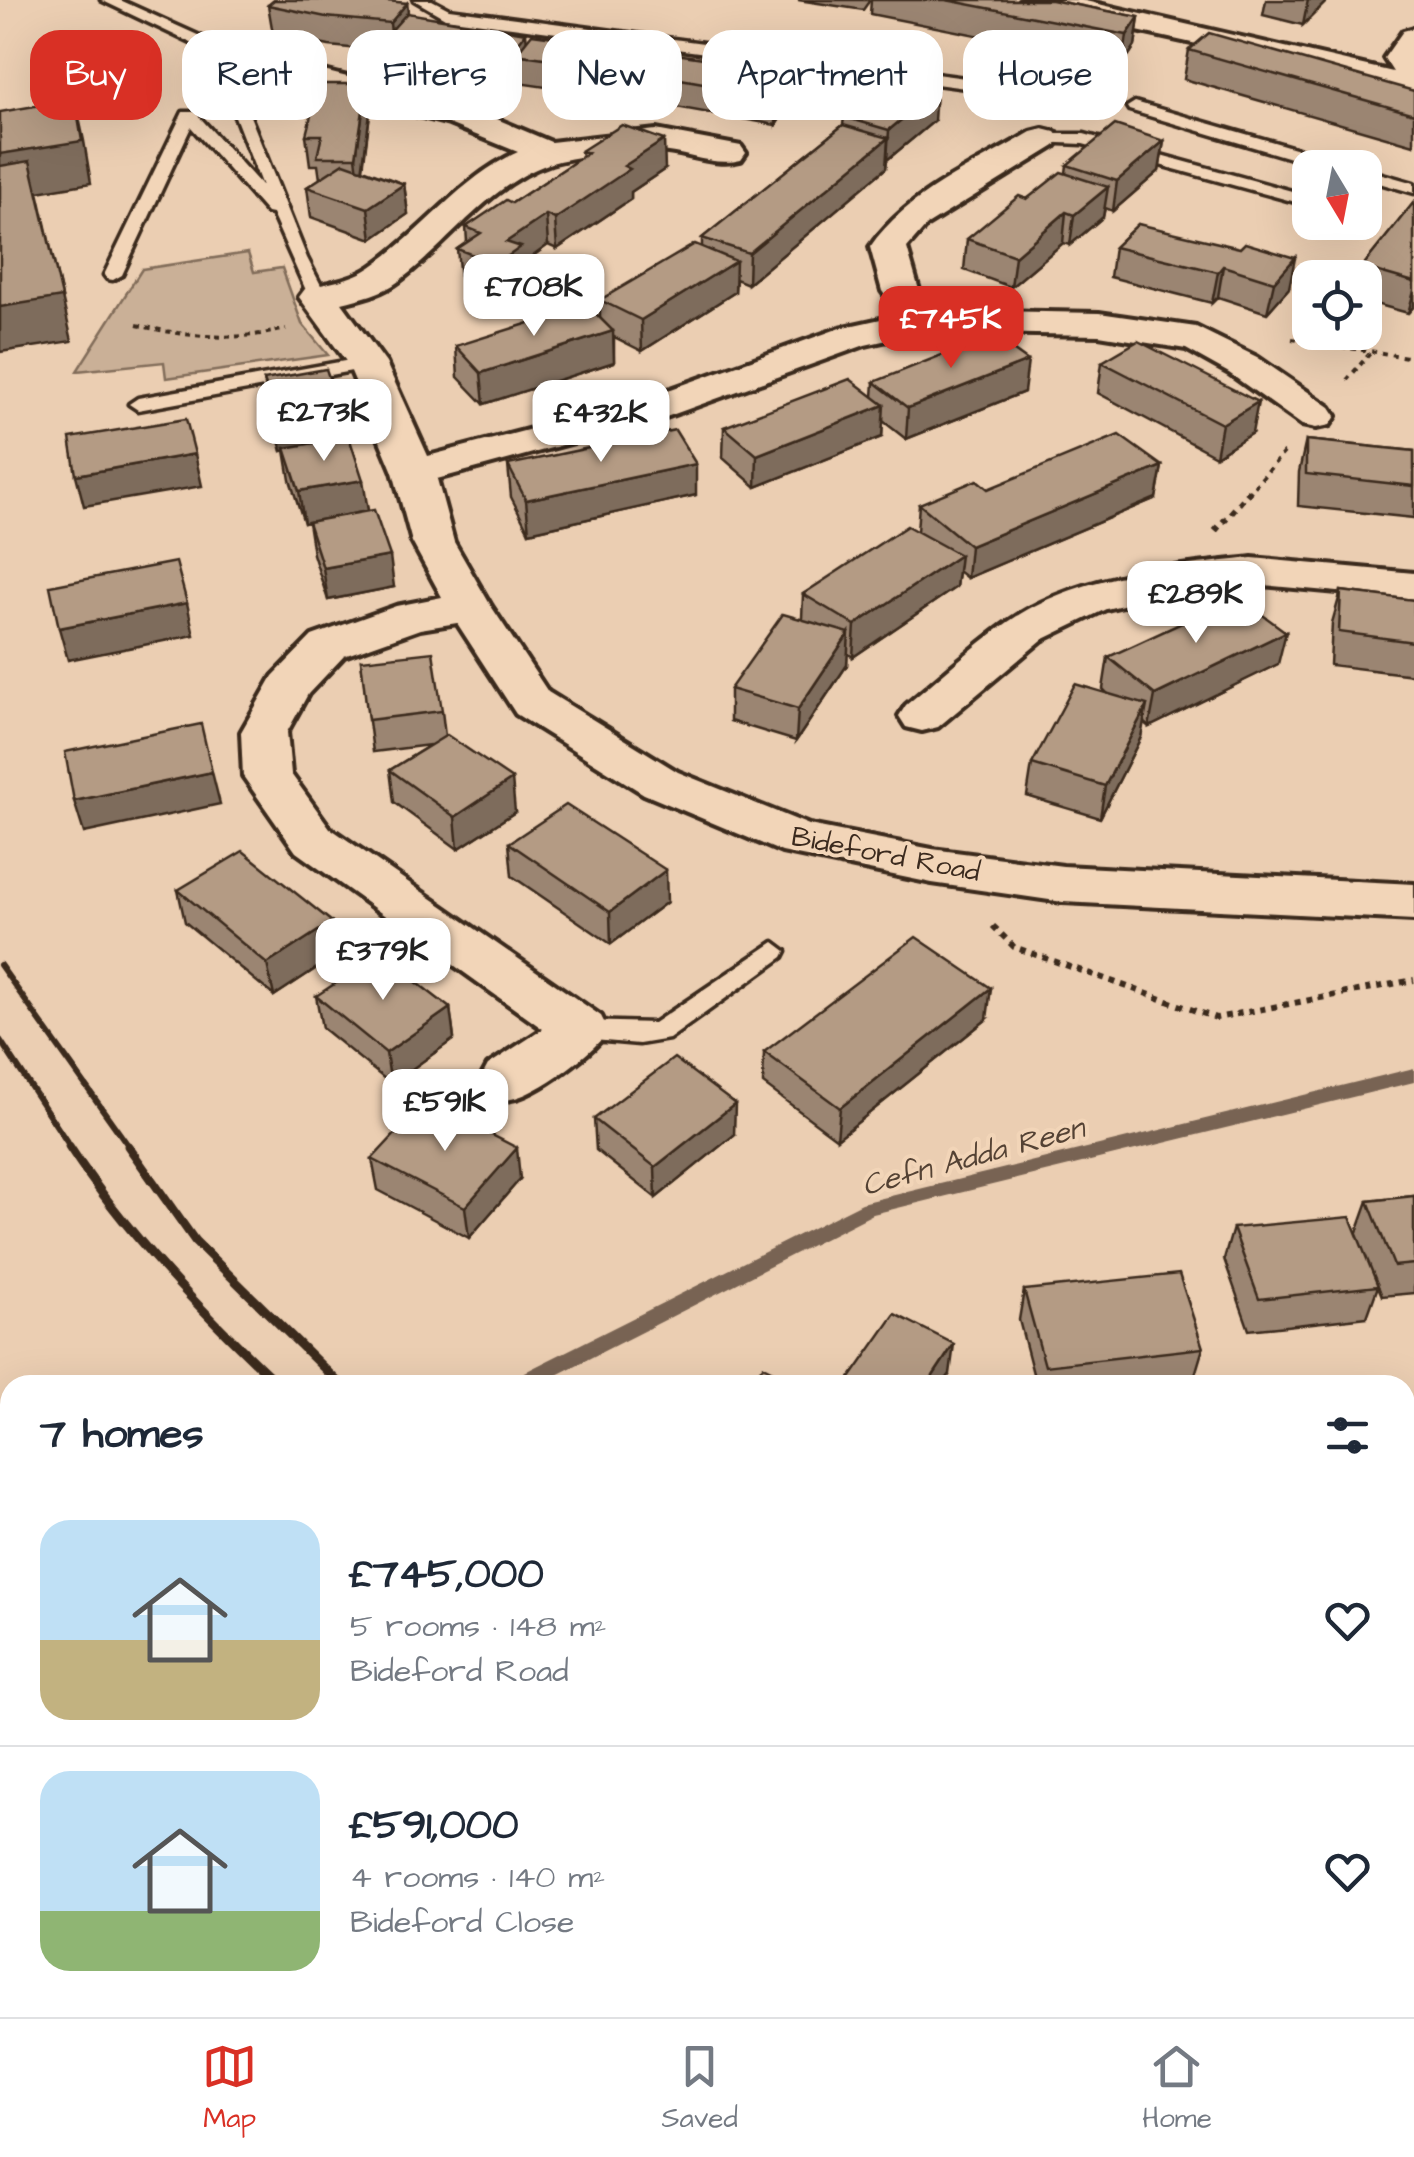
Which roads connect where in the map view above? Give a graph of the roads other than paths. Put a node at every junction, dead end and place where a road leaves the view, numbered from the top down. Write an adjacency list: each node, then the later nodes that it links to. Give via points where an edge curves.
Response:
1 (108, 0): 17 (lane, via 217,49)
2 (421, 0): 7 (lane, via 444,13)
3 (1036, 0): 8 (street)
4 (1414, 38): 5 (street, via 1400,58)
5 (1414, 78)
6 (327, 82): 11 (street, via 526,140)
7 (963, 83)
8 (1414, 87)
9 (1135, 107): 13 (lane)
10 (1043, 139): 16 (lane, via 1098,142); 20 (street, via 914,217 888,247 902,291)
11 (545, 153): 12 (street, via 656,140); 19 (street, via 514,167 384,275)
12 (729, 153)
13 (1292, 153)
14 (1382, 179): 15 (lane)
15 (1414, 188)
16 (1292, 196)
17 (286, 224): 18 (lane, via 189,115); 19 (lane)
18 (113, 275)
19 (327, 310): 21 (street, Bideford Road)
20 (923, 321): 23 (street, via 1099,324 1196,339); 24 (street, via 854,336 652,408)
21 (367, 364): 22 (lane); 24 (street, Bideford Road)
22 (138, 404)
23 (1316, 416)
24 (414, 472): 26 (street, Bideford Road, via 434,542)
25 (1414, 586): 27 (street, via 1252,571 1092,599 1026,630)
26 (469, 606): 28 (street, Bideford Road, via 532,703 661,783 799,840 1064,884); 30 (street, via 412,616 328,646 289,686 264,732 266,776 313,840)
27 (922, 716)
28 (1414, 902)
29 (774, 950): 30 (lane, via 660,1032)
30 (582, 1030): 31 (street)
31 (507, 1080)

